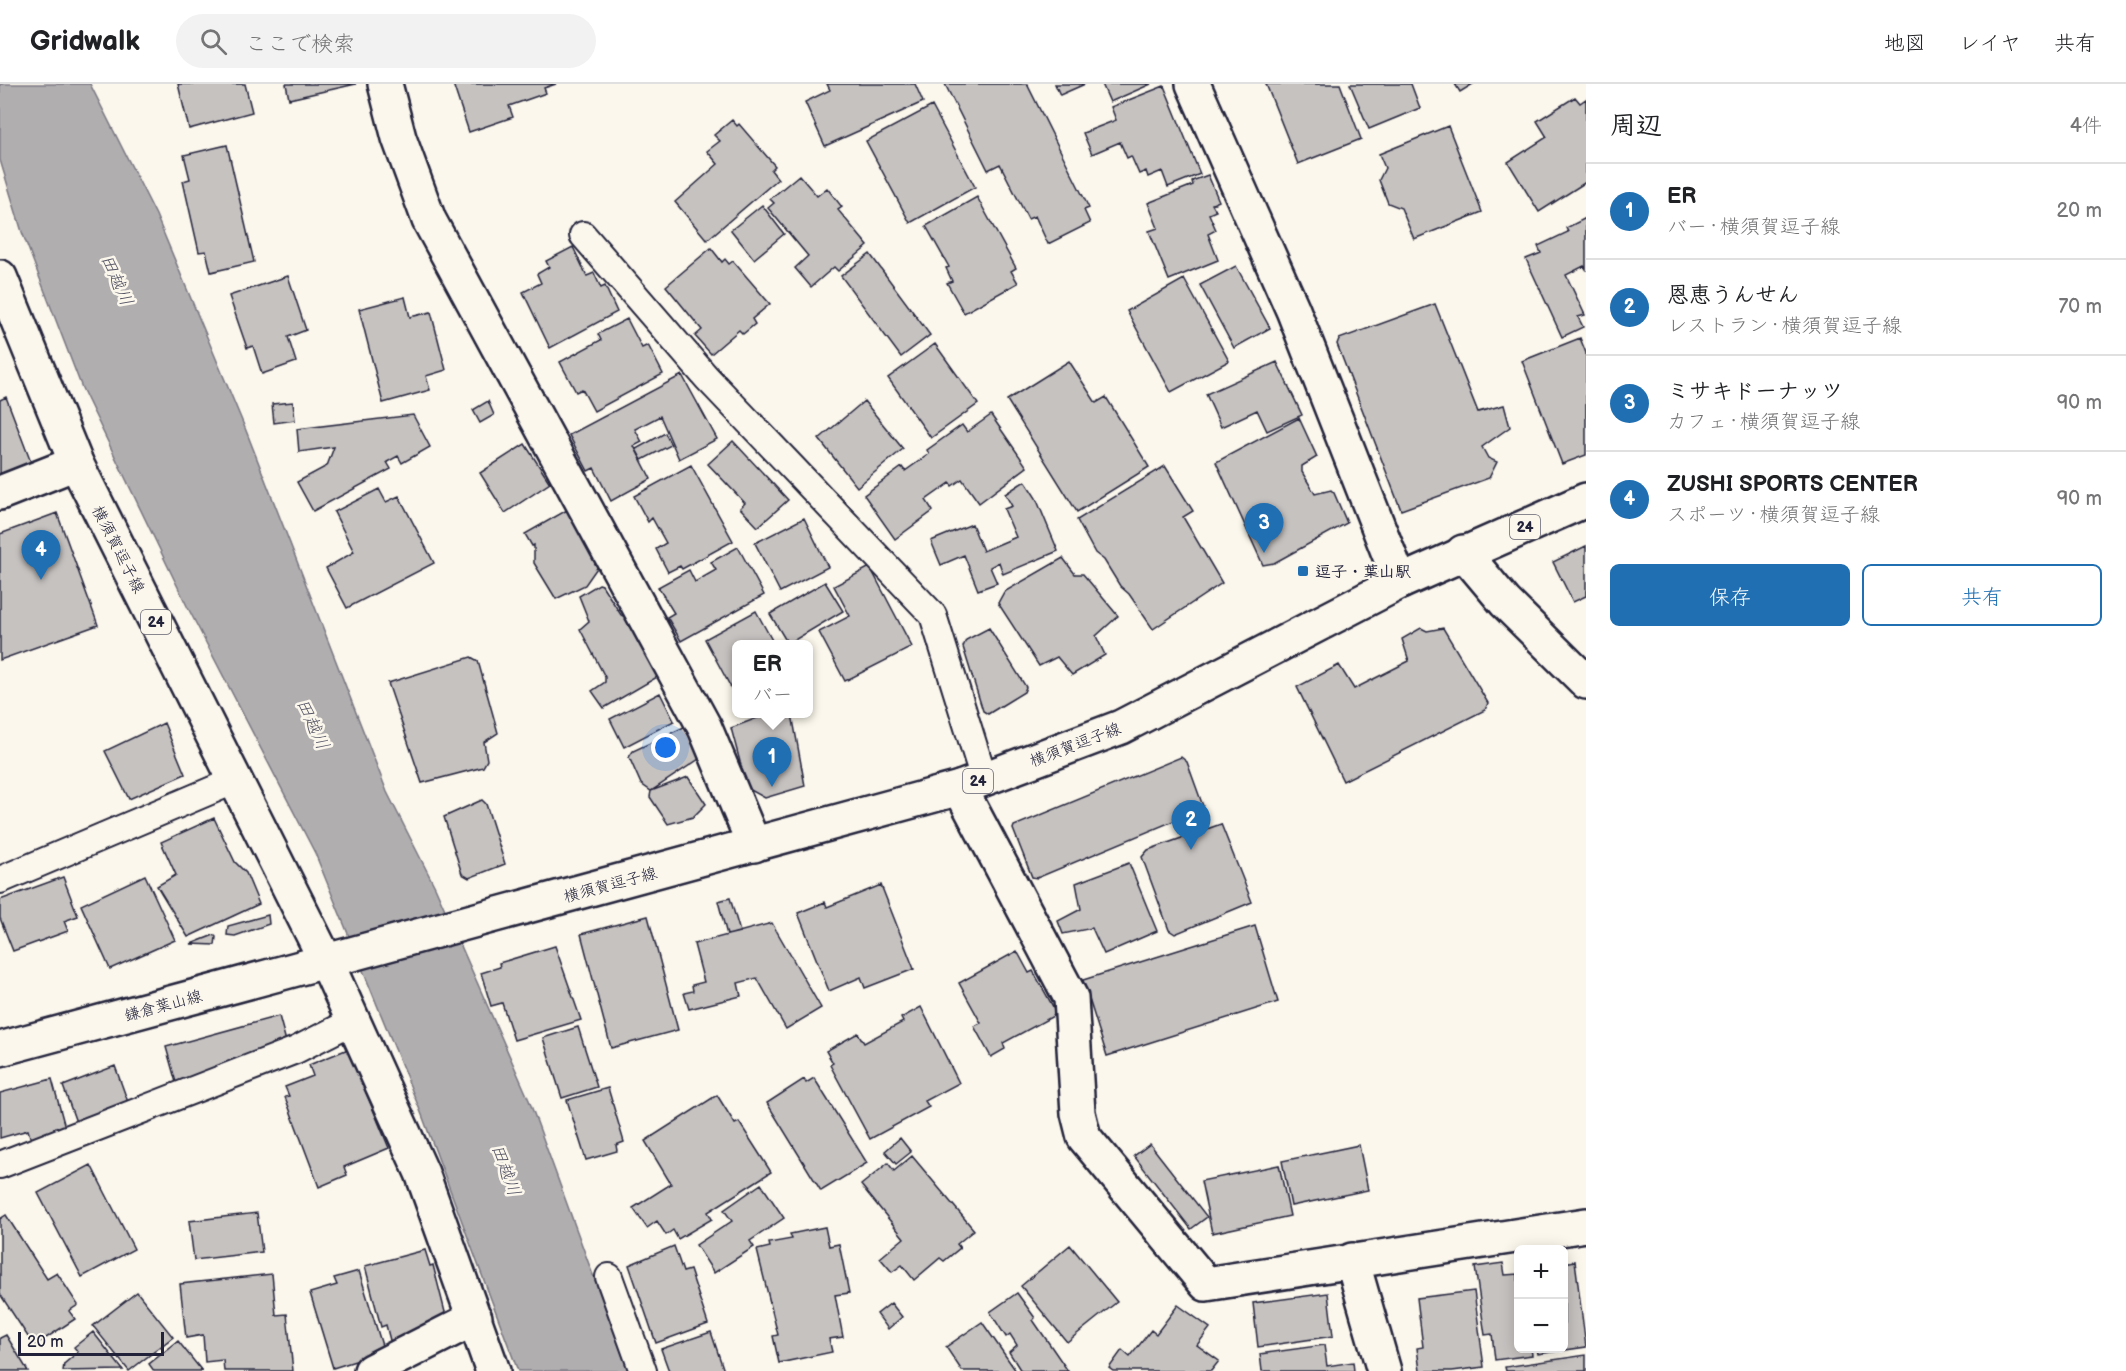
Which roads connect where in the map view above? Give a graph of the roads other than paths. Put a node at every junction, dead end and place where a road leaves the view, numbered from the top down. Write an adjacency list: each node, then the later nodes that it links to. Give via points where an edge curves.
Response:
1 (385, 84): 13 (street, via 399,138 429,219 705,728)
2 (1193, 84): 9 (street, via 1293,310)
3 (583, 235): 12 (lane, via 706,378 933,615)
4 (0, 277): 5 (street, 横須賀逗子線 / 24)
5 (76, 463): 6 (street); 11 (street, 横須賀逗子線 / 24)
6 (0, 493)
7 (1586, 500): 8 (street, 横須賀逗子線 / 24)
8 (1463, 552): 9 (street, 横須賀逗子線 / 24); 10 (street, via 1505,602)
9 (1400, 582): 12 (street, 横須賀逗子線 / 24, via 1121,727)
10 (1586, 682)
11 (236, 780): 14 (lane); 15 (street, 横須賀逗子線 / 24)
12 (972, 783): 13 (street, 横須賀逗子線 / 24); 20 (street, via 1071,998 1078,1113 1084,1137 1206,1284)
13 (754, 845): 15 (street, 横須賀逗子線 / 24)
14 (0, 880)
15 (335, 959): 16 (street); 17 (street, 鎌倉葉山線)
16 (355, 1020): 18 (lane, via 296,1050); 22 (street, via 422,1173)
17 (0, 1048)
18 (0, 1165)
19 (1586, 1225): 20 (street)
20 (1352, 1260): 26 (street)
21 (609, 1277): 25 (lane)
22 (475, 1318): 23 (street); 24 (street)
23 (371, 1371)
24 (493, 1371)
25 (643, 1371)
26 (1384, 1371)

